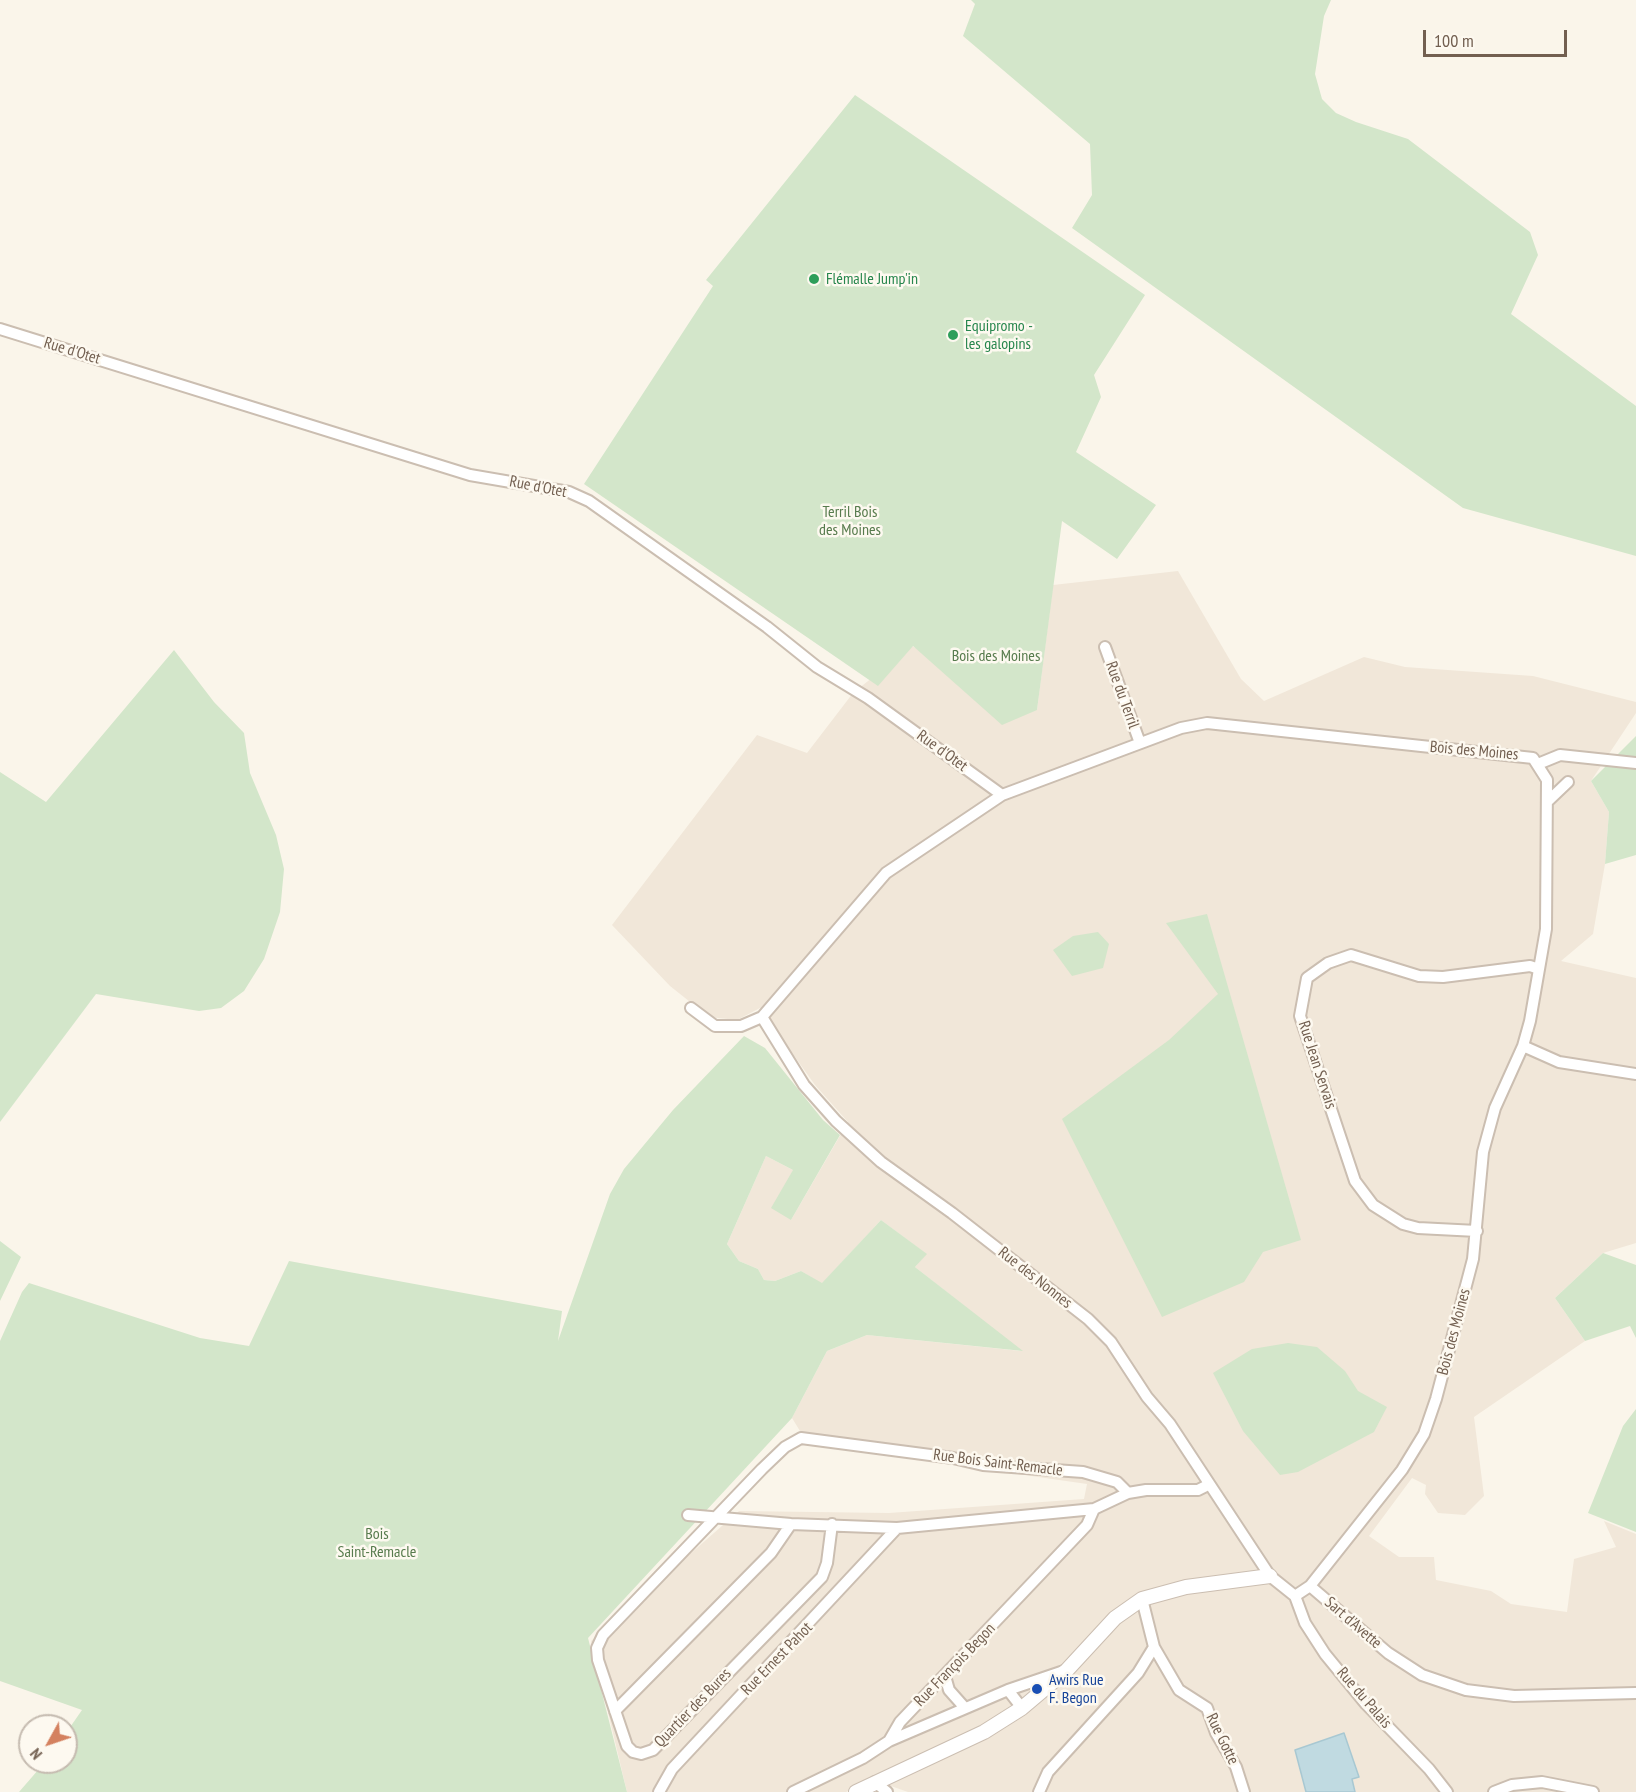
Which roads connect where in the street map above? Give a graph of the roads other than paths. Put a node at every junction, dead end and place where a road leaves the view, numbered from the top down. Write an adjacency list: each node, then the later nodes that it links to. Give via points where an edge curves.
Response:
1 (0, 329): 7 (street, Rue d'Otet, via 470,475 569,492 608,514)
2 (1105, 647): 3 (street, Rue du Terril)
3 (1140, 743): 5 (street, Bois des Moines, via 1207,723 1521,754); 7 (street, Bois des Moines)
4 (1636, 763): 5 (street, via 1560,755)
5 (1538, 764): 8 (street, Bois des Moines, via 1547,780)
6 (1568, 782): 8 (street)
7 (1002, 795): 11 (street, Bois des Moines, via 886,873)
8 (1547, 802): 9 (street, Bois des Moines, via 1545,929)
9 (1539, 969): 12 (street, Bois des Moines); 14 (street, Rue Jean Servais, via 1530,966 1427,976 1351,955 1328,963 1307,978 1300,1016 1355,1181 1373,1205 1403,1224)
10 (691, 1008): 11 (street, via 715,1026 741,1026)
11 (762, 1017): 16 (street, Rue des Nonnes, via 804,1085 880,1162 1089,1319 1111,1342)
12 (1523, 1046): 13 (street, via 1559,1062); 14 (street, Bois des Moines, via 1487,1133)
13 (1636, 1074)
14 (1477, 1231): 25 (street, Bois des Moines, via 1465,1291 1424,1434 1402,1470)
15 (785, 1447): 17 (street, Rue Bois Saint-Remacle, via 801,1438 1010,1468 1083,1472 1117,1482); 20 (street, Quartier des Bures)
16 (1208, 1485): 17 (street, via 1198,1490); 24 (street, Rue des Nonnes)
17 (1128, 1493): 18 (street)
18 (1094, 1509): 23 (street); 30 (street, Rue François Begon, via 1087,1525)
19 (688, 1515): 20 (street)
20 (717, 1518): 21 (street); 35 (street, Quartier des Bures, via 603,1635 597,1648 598,1660)
21 (791, 1524): 22 (street); 35 (street, via 771,1552)
22 (831, 1524): 23 (street); 35 (street, Quartier des Bures, via 822,1577 653,1750 640,1754 627,1746)
23 (897, 1528): 38 (street, Rue Ernest Pahot, via 672,1769)
24 (1270, 1576): 26 (street); 27 (street, via 1186,1587)
25 (1310, 1586): 26 (street, Sart d'Avette); 32 (street, Sart d'Avette, via 1388,1653 1422,1675 1466,1690 1514,1696)
26 (1295, 1596): 44 (street, Rue du Palais, via 1305,1623 1326,1654 1366,1704 1430,1768)
27 (1142, 1599): 28 (street, Rue Gotte); 29 (street, via 1115,1618)
28 (1154, 1647): 42 (street, via 1138,1673 1048,1772); 43 (street, Rue Gotte, via 1179,1690 1207,1708)
29 (1067, 1670): 31 (street); 34 (street)
30 (945, 1676): 33 (street, via 949,1690); 36 (street, Rue François Begon, via 900,1722)
31 (1008, 1690): 33 (street); 34 (street)
32 (1636, 1693)
33 (965, 1708): 36 (street)
34 (1022, 1708): 37 (street, via 984,1732)
35 (615, 1711)
36 (889, 1741): 39 (street, Rue François Begon)
37 (876, 1782): 40 (street); 41 (street)
38 (659, 1792)
39 (793, 1792)
40 (856, 1792)
41 (887, 1792)
42 (1039, 1792)
43 (1244, 1792)
44 (1447, 1792)
45 (1494, 1792): 46 (street, via 1512,1785 1542,1782)
46 (1593, 1792)

